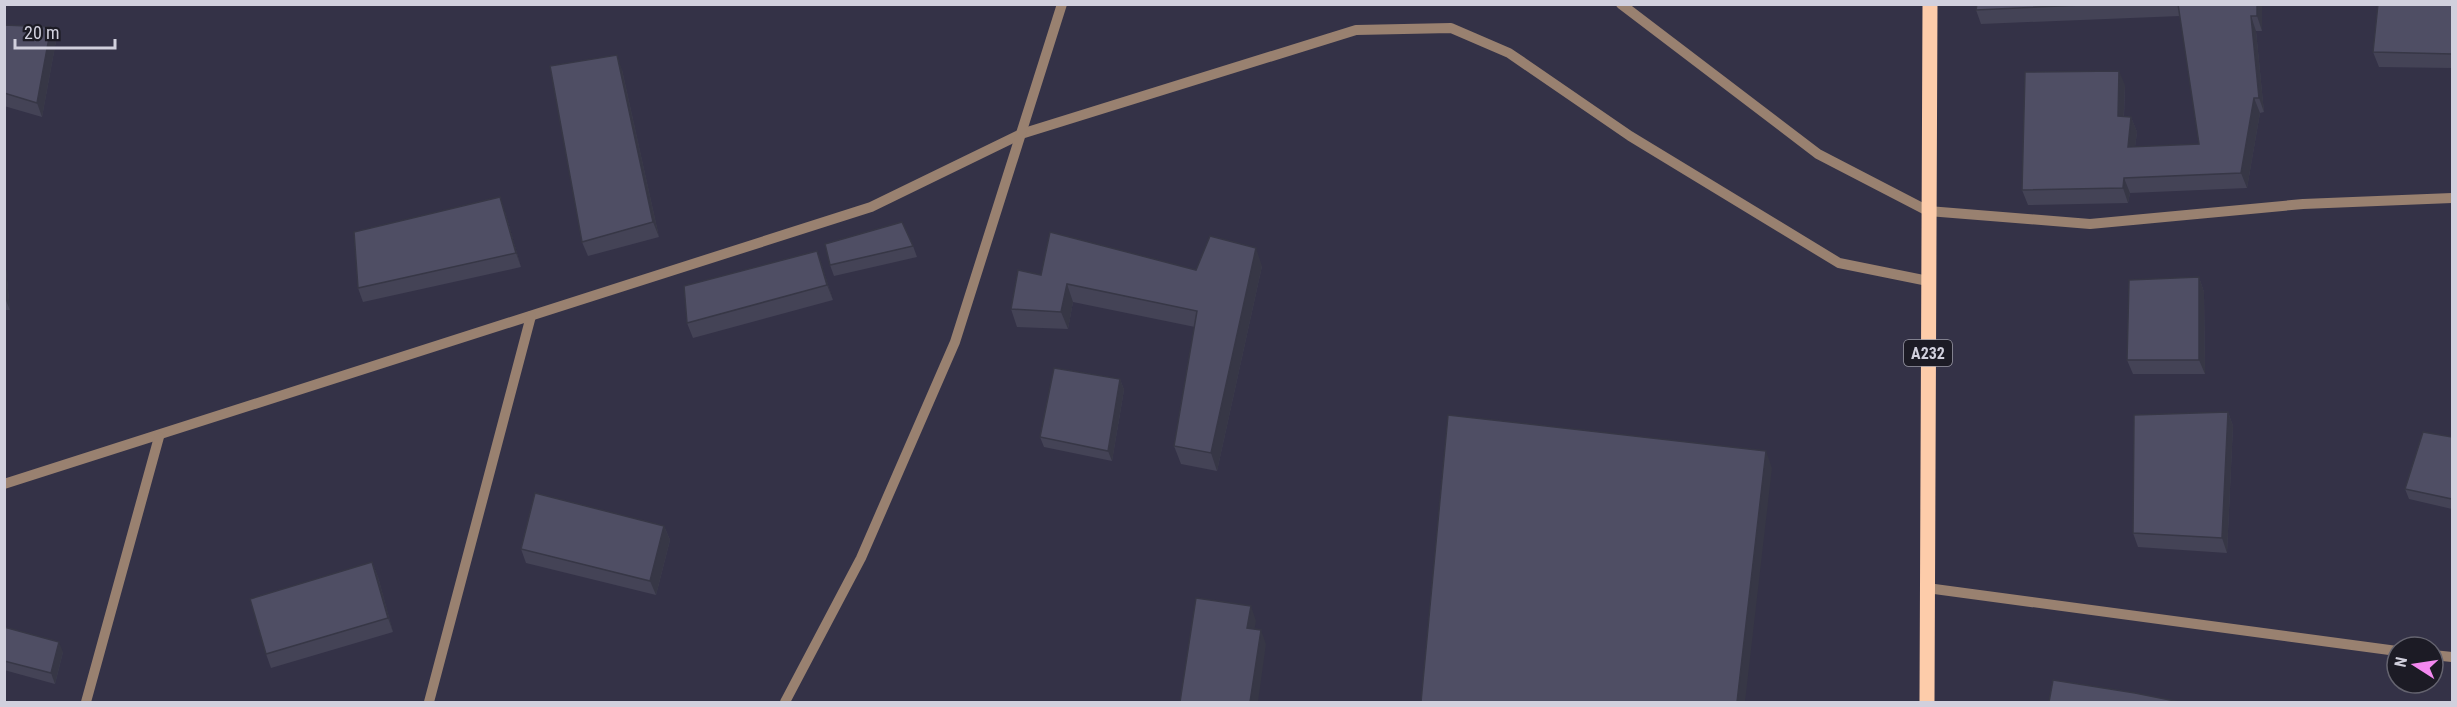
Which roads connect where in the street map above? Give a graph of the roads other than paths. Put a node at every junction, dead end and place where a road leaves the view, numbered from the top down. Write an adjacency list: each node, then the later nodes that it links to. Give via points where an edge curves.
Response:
1 (1062, 4): 4 (street)
2 (1621, 4): 6 (street, via 1818,154)
3 (1930, 4): 6 (main road, A232)
4 (1021, 134): 7 (street, via 1356,30 1451,28 1509,53 1630,136 1839,263); 8 (street, via 871,207); 15 (street, via 955,342 861,558)
5 (2452, 198): 6 (street, via 2302,204 2090,224)
6 (1928, 211): 7 (main road, A232)
7 (1928, 281): 11 (main road, A232)
8 (531, 316): 9 (street); 14 (street)
9 (159, 437): 10 (street); 13 (street)
10 (4, 484)
11 (1927, 588): 12 (street); 16 (main road, A232)
12 (2385, 649)
13 (86, 702)
14 (429, 702)
15 (785, 702)
16 (1927, 702)

